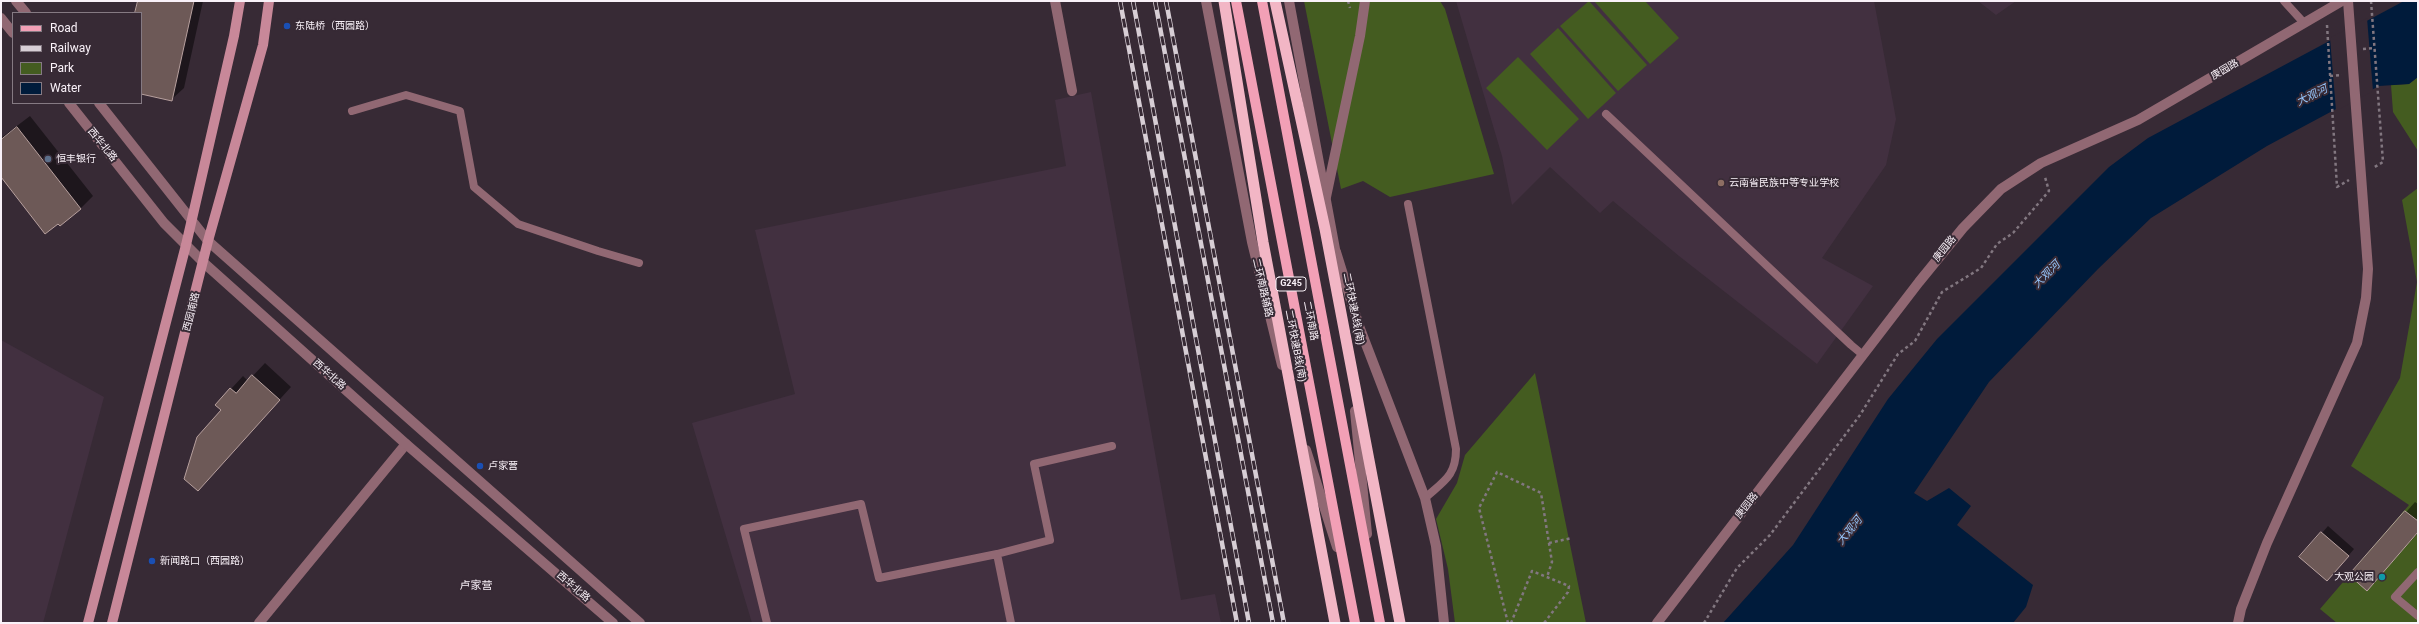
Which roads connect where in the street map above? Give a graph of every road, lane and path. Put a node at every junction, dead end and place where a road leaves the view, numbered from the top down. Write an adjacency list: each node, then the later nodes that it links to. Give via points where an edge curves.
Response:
1 (16, 1): 16 (street)
2 (240, 1): 31 (main road)
3 (269, 1): 32 (main road, 西园南路, via 263,45)
4 (1055, 1): 21 (street)
5 (1206, 1): 45 (street, 二环南路辅路, via 1264,296 1297,419)
6 (1224, 1): 56 (highway, 二环快速B线(南), bridge, via 1262,234)
7 (1236, 1): 45 (main road, 二环南路 / G245)
8 (1262, 1): 44 (main road, 二环南路 / G245)
9 (1275, 1): 59 (highway, 二环快速A线(南), bridge, via 1325,229)
10 (1289, 1): 29 (street)
11 (1366, 1): 29 (street)
12 (2284, 1): 18 (lane)
13 (2342, 1): 18 (street, 庚园路)
14 (2348, 1): 65 (street, via 2368,269 2366,298 2357,343 2267,543 2240,609)
15 (2371, 1): 26 (path)
16 (25, 12)
17 (1, 18): 20 (street)
18 (2304, 24): 27 (street, 庚园路, via 2138,120)
19 (2327, 30): 28 (path)
20 (12, 32)
21 (1072, 91)
22 (70, 104): 33 (street, 西华北路, via 164,223)
23 (100, 104): 31 (street, 西华北路)
24 (352, 111): 35 (lane, via 406,95 460,111 474,187 518,224)
25 (1606, 114): 37 (lane)
26 (2383, 162)
27 (2041, 163): 37 (street, 庚园路, via 2001,189 1963,228); 64 (path, via 2049,192 2013,233 1997,244 1981,268 1942,292 1915,341 1898,354 1860,415 1770,535 1737,568)
28 (2337, 187)
29 (1326, 197): 34 (street)
30 (1408, 204): 40 (lane, via 1456,449 1456,464 1449,476)
31 (191, 219): 32 (street, 西华北路); 33 (main road)
32 (208, 241): 36 (main road, 西园南路); 53 (street, 西华北路)
33 (186, 245): 36 (street, 西华北路); 49 (main road)
34 (1336, 252): 40 (street, via 1358,326); 44 (street, via 1354,400)
35 (639, 262)
36 (204, 263): 38 (street, 西华北路); 50 (main road, 西园南路)
37 (1863, 355): 63 (street, 庚园路)
38 (406, 444): 51 (street); 52 (street, 西华北路)
39 (1112, 446): 43 (lane, via 1034,464 1050,540)
40 (1425, 498): 60 (street, via 1436,546)
41 (1572, 538): 42 (path)
42 (1549, 543): 47 (path, via 1552,562); 61 (path, via 1540,493 1497,472 1479,508)
43 (997, 554): 54 (lane, via 879,578 861,504 744,530); 55 (lane)
44 (1369, 562): 58 (main road, 二环南路 / G245)
45 (1344, 568): 57 (main road, 二环南路 / G245)
46 (2418, 572): 48 (lane, via 2395,597)
47 (1547, 577): 61 (path, via 1532,571); 62 (path, via 1569,586 1568,592)
48 (2418, 616)
49 (88, 623)
50 (112, 623)
51 (259, 623)
52 (613, 623)
53 (640, 623)
54 (767, 623)
55 (1011, 623)
56 (1335, 623)
57 (1355, 623)
58 (1380, 623)
59 (1400, 623)
60 (1444, 623)
61 (1509, 623)
62 (1544, 623)
63 (1657, 623)
64 (1704, 623)
65 (2238, 623)

